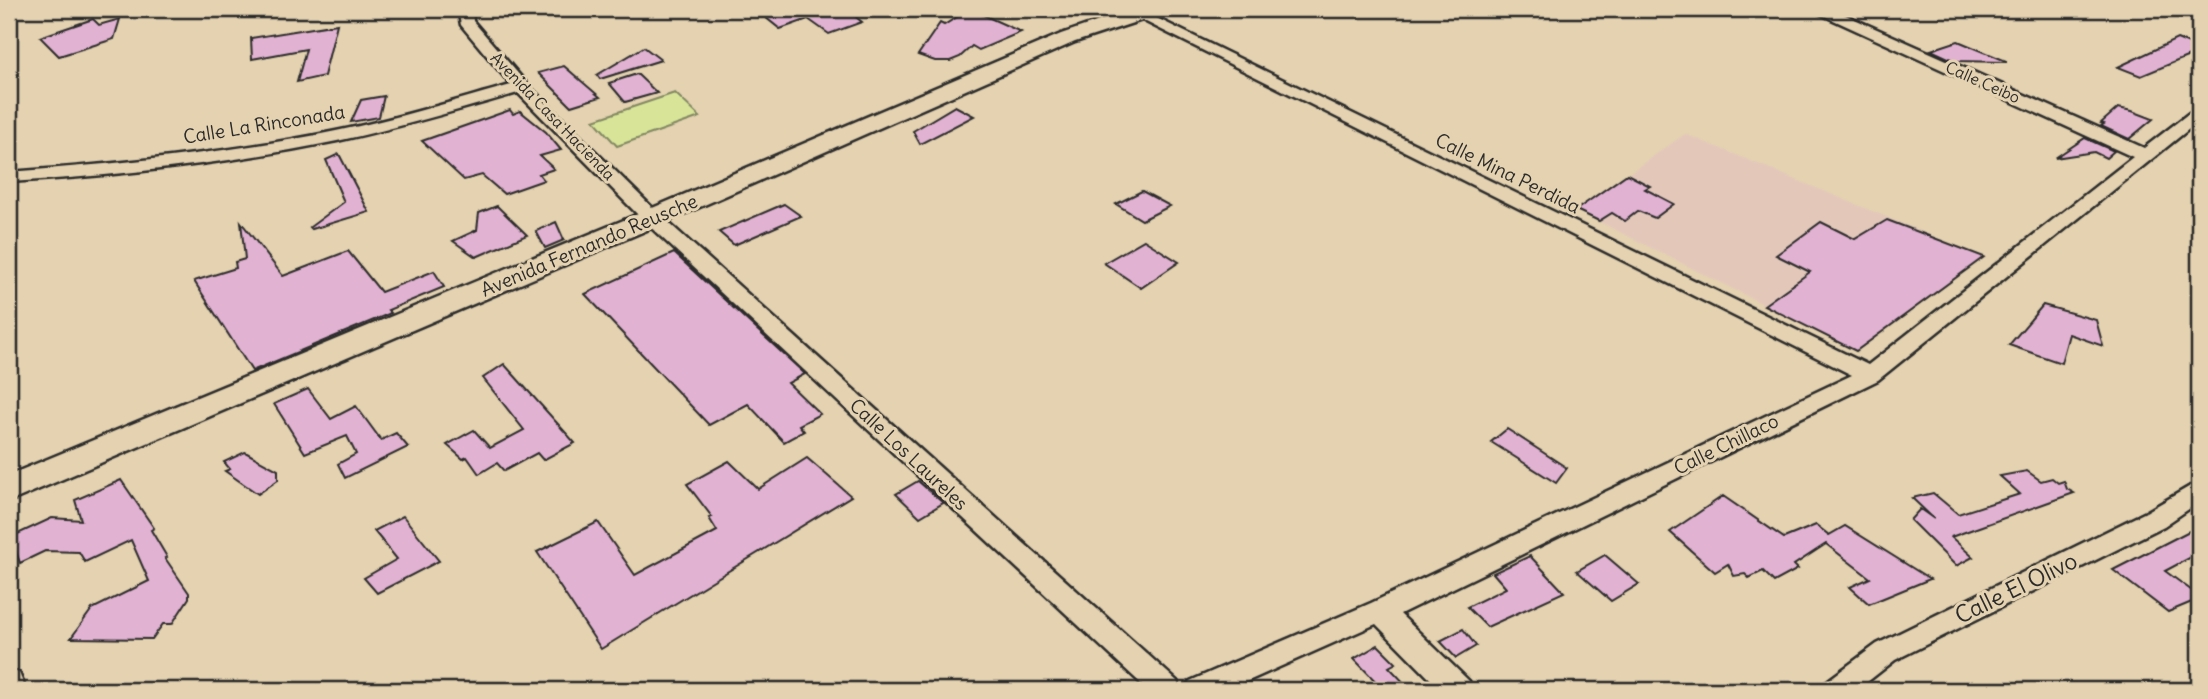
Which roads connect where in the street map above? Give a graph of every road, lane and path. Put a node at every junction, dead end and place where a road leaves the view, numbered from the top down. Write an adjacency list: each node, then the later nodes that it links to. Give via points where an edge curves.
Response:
1 (465, 9): 5 (street, Avenida Casa Hacienda, via 466,22)
2 (1171, 9): 4 (street, Avenida Fernando Reusche)
3 (1821, 9): 7 (street, Calle Ceibo)
4 (1132, 11): 9 (street, Avenida Fernando Reusche); 10 (street, Calle Mina Perdida)
5 (521, 87): 8 (street, Calle La Rinconada, via 310,141); 9 (street, Avenida Casa Hacienda)
6 (2199, 113): 7 (street, Calle Chillaco)
7 (2144, 155): 10 (street, Calle Chillaco)
8 (9, 177)
9 (652, 218): 11 (street, Avenida Fernando Reusche); 16 (street, Calle Los Laureles)
10 (1870, 375): 13 (street, Calle Chillaco)
11 (9, 489)
12 (2199, 490): 19 (street, Calle El Olivo, via 2155,519 1885,652)
13 (1380, 611): 17 (street, Calle Chillaco); 18 (street)
14 (9, 681): 15 (street)
15 (12, 690)
16 (1167, 690)
17 (1200, 690)
18 (1460, 690)
19 (1837, 690)

